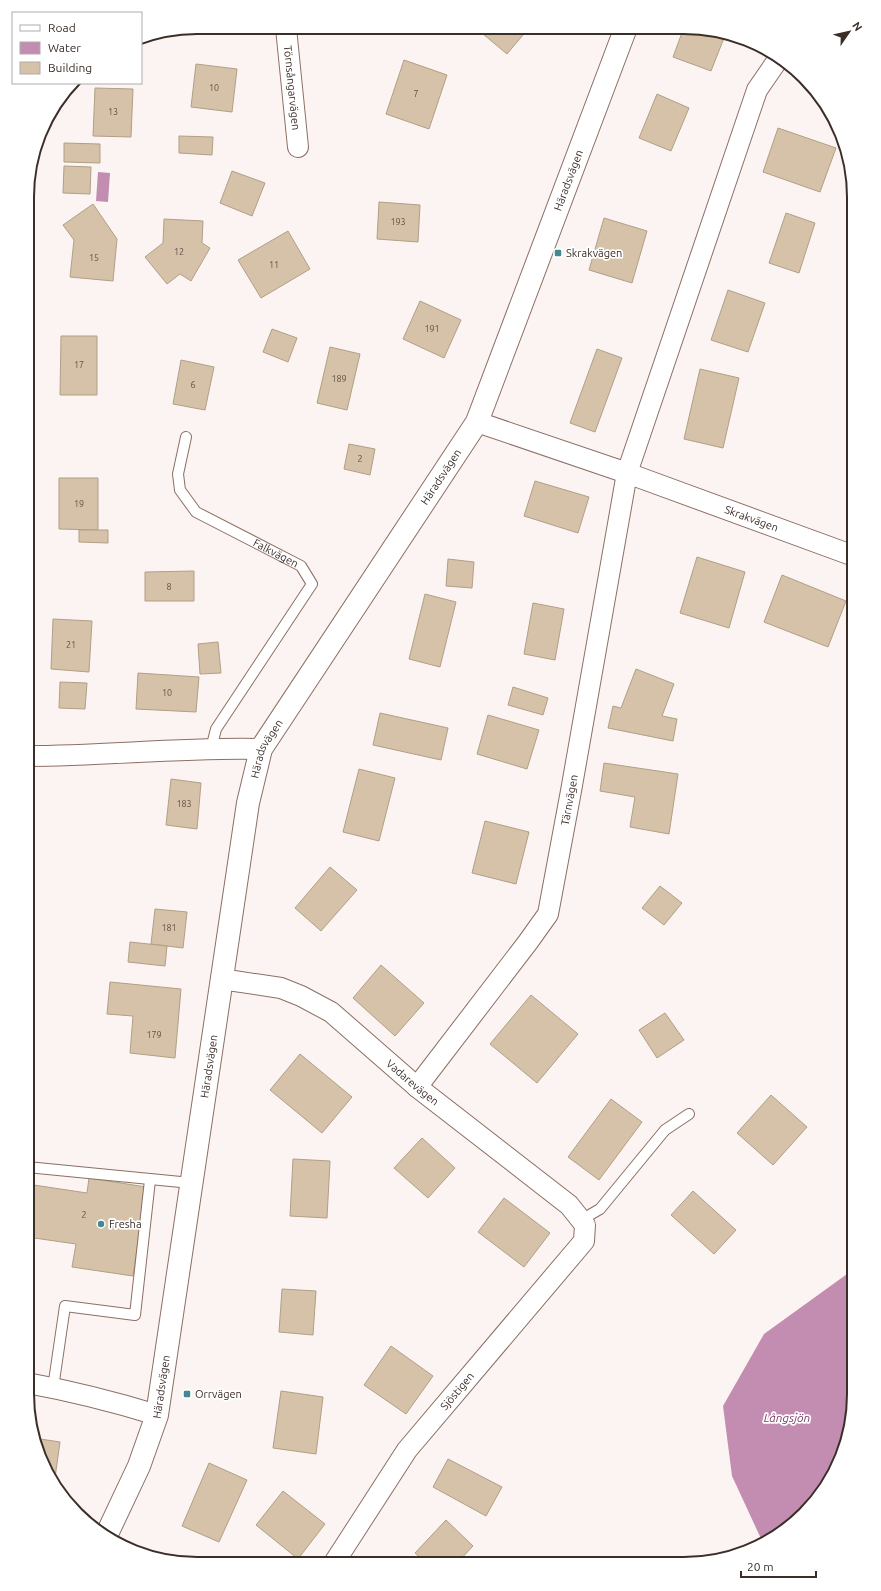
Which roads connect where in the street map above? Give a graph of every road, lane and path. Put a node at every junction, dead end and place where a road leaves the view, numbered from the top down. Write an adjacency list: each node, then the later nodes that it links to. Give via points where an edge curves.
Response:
1 (287, 34): 4 (street, Törnsångarvägen)
2 (623, 34): 5 (street, Häradsvägen)
3 (776, 62): 7 (street, via 757,90)
4 (298, 147)
5 (477, 422): 7 (street, Skrakvägen); 10 (street, Häradsvägen)
6 (186, 437): 9 (lane, Falkvägen, via 178,474 180,490 196,512 301,566 312,584 216,729)
7 (627, 473): 8 (street, Skrakvägen); 13 (street, Tärnvägen, via 548,914)
8 (847, 553)
9 (211, 749): 10 (street); 11 (street)
10 (261, 749): 12 (street, Häradsvägen, via 248,803)
11 (34, 756)
12 (221, 979): 13 (street, Vadarevägen, via 281,988 331,1012); 17 (street, Häradsvägen)
13 (417, 1087): 18 (street, Vadarevägen, via 569,1205)
14 (689, 1114): 18 (lane, via 665,1130 600,1209)
15 (34, 1168): 16 (lane)
16 (150, 1180): 17 (lane); 20 (lane, via 135,1315 65,1306)
17 (191, 1184): 21 (street, Häradsvägen)
18 (583, 1222): 23 (street, Sjöstigen, via 584,1241 407,1450)
19 (34, 1384): 20 (street)
20 (53, 1388): 21 (street)
21 (157, 1415): 22 (street, Häradsvägen, via 139,1466)
22 (108, 1531)
23 (338, 1557)

